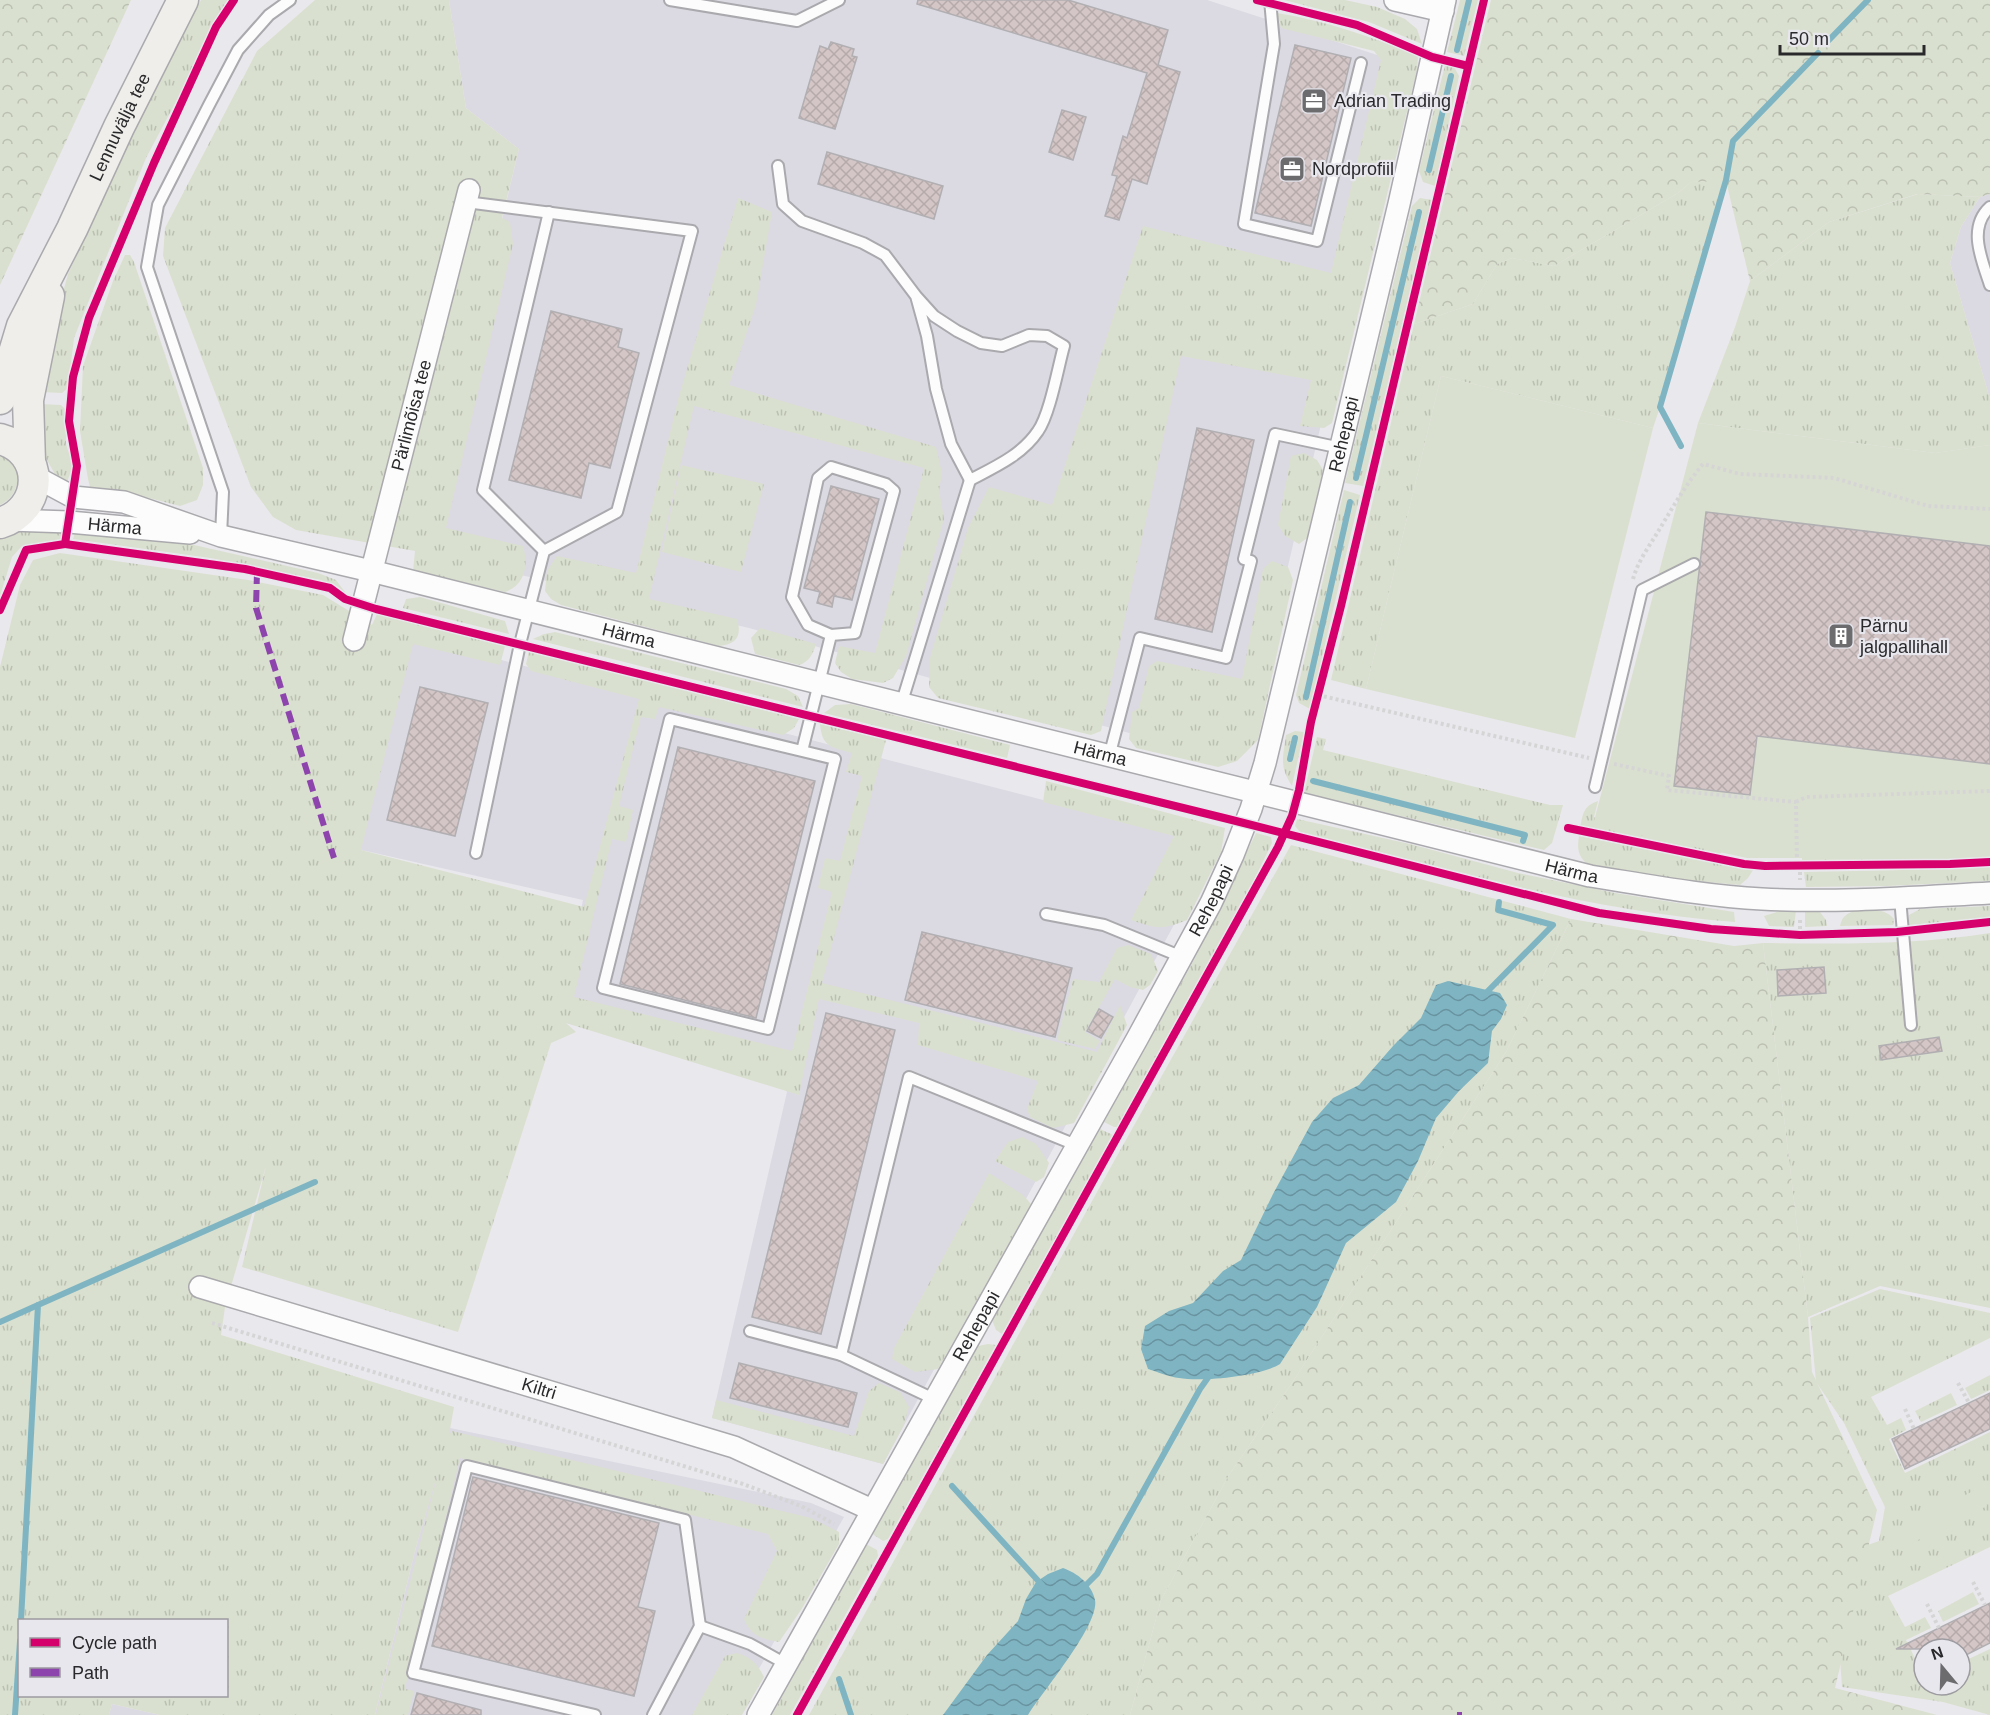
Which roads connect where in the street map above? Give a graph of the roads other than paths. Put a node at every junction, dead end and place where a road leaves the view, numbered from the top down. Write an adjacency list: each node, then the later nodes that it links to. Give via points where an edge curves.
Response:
1 (183, 0): 13 (main road, Lennuvälja tee)
2 (290, 0): 22 (lane, via 269,15 238,50 213,96 158,205 147,267 222,492)
3 (670, 0): 4 (lane, via 797,21)
4 (839, 0)
5 (1270, 0): 8 (lane, via 1274,44 1244,224 1317,241)
6 (1395, 0): 7 (street)
7 (1444, 6): 18 (street, Rehepapi)
8 (1361, 63)
9 (778, 166): 15 (lane, via 783,204 802,221 885,255)
10 (468, 196): 12 (lane); 25 (street, Pärlimõisa tee)
11 (1990, 207): 14 (lane, via 1978,224 1978,245)
12 (549, 212): 23 (lane, via 483,490); 23 (lane, via 692,231 616,512)
13 (58, 255): 16 (main road, Lennuvälja tee, via 22,326); 19 (main road, Lennuvälja tee, via 28,400)
14 (1990, 285)
15 (916, 296): 20 (lane, via 951,444); 20 (lane, via 934,316 981,343 1002,346 1029,335 1047,336 1064,346 1039,430 1002,464)
16 (0, 399)
17 (0, 439): 19 (main road, via 23,452)
18 (1341, 448): 32 (lane, via 1275,434 1244,559 1251,561 1226,658 1140,638); 34 (street, Rehepapi)
19 (32, 469): 21 (main road, Lennuvälja tee, via 33,490 28,502 20,513); 22 (street, Härma, via 73,497 124,502)
20 (970, 480): 30 (lane)
21 (4, 521): 22 (street, Härma, via 69,522)
22 (221, 536): 25 (street, Härma)
23 (543, 551): 26 (lane)
24 (1694, 564): 33 (lane, via 1642,590)
25 (371, 571): 26 (street, Härma); 28 (street, Pärlimõisa tee)
26 (528, 610): 29 (street, Härma); 35 (lane)
27 (831, 635): 27 (lane, via 855,633 894,491 886,484 831,468 818,478 792,597 808,625); 29 (lane)
28 (354, 640)
29 (819, 684): 30 (street, Härma); 31 (lane)
30 (901, 705): 32 (street, Härma)
31 (802, 751): 31 (lane, via 835,759 768,1029 603,988 670,719)
32 (1109, 756): 34 (street, Härma)
33 (1595, 787)
34 (1257, 793): 37 (street, Härma, via 1590,876 1760,899); 39 (street, Rehepapi, via 1233,855)
35 (476, 853)
36 (1990, 893): 37 (street, Härma)
37 (1899, 897): 40 (lane)
38 (1046, 914): 39 (lane, via 1104,925)
39 (1182, 957): 41 (street, Rehepapi)
40 (1911, 1025)
41 (1076, 1146): 44 (lane, via 909,1077); 45 (street, Rehepapi)
42 (200, 1287): 46 (street, Kiltri, via 734,1448)
43 (750, 1331): 44 (lane)
44 (841, 1355): 45 (lane)
45 (934, 1399): 46 (street, Rehepapi)
46 (872, 1510): 48 (street, Rehepapi)
47 (700, 1626): 48 (lane, via 750,1644); 49 (lane, via 685,1520 467,1466 413,1673); 50 (lane)
48 (786, 1664): 51 (street, Rehepapi)
49 (595, 1715)
50 (653, 1715)
51 (758, 1715)

